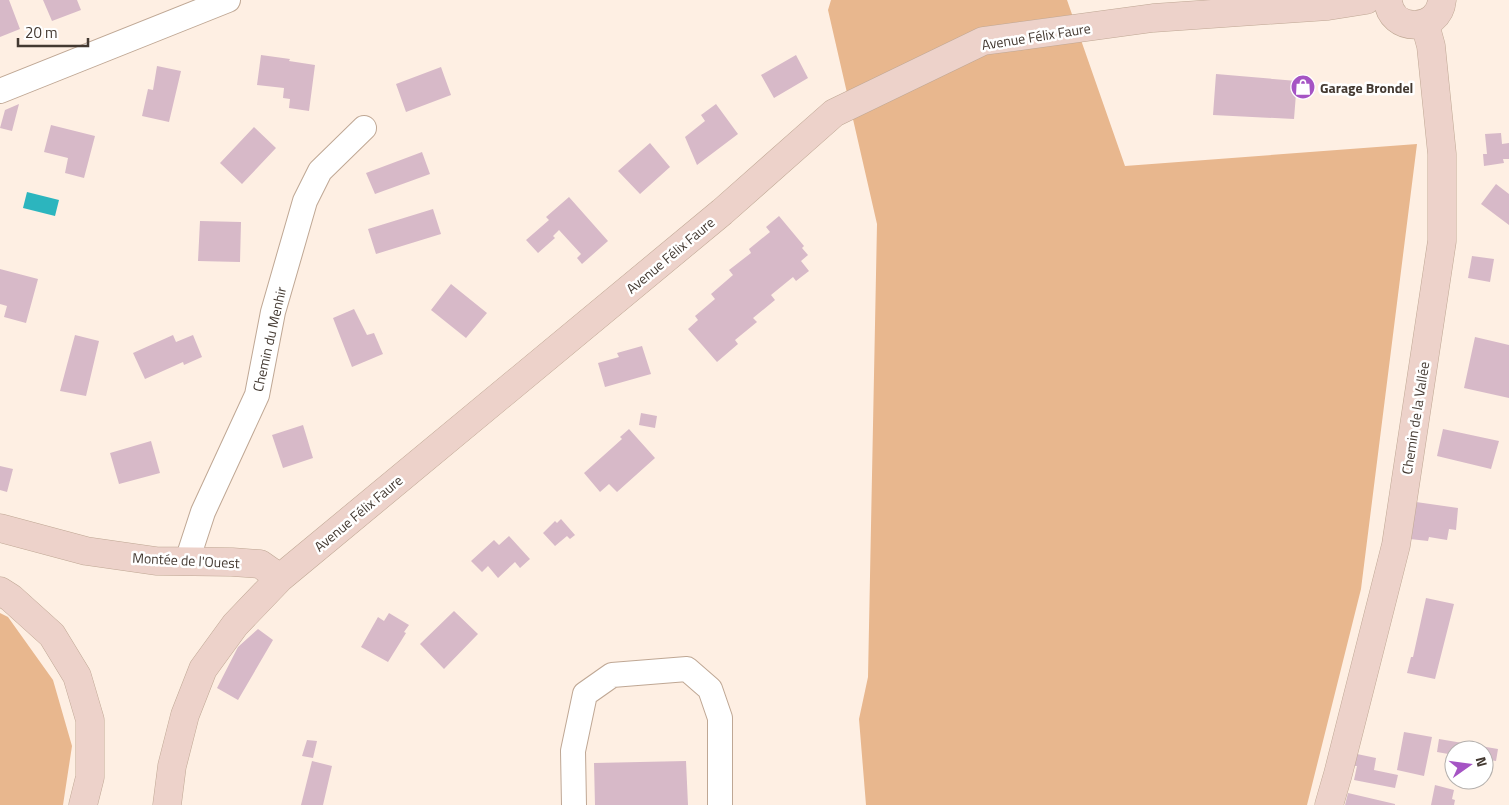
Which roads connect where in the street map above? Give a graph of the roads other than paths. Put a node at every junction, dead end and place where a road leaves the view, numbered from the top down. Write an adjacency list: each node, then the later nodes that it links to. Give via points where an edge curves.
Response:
1 (228, 0): 6 (street)
2 (1366, 0): 10 (street, Avenue Félix Faure, via 1328,6 1154,18 983,41 834,113 722,212)
3 (1388, 0): 5 (street, via 1391,13 1402,23 1411,26)
4 (1442, 0): 5 (street, via 1434,19)
5 (1425, 24): 16 (street, Chemin de la Vallée, via 1431,46 1442,154 1442,241 1396,545)
6 (0, 91)
7 (364, 128): 9 (street, Chemin du Menhir, via 320,171 305,201 273,312 257,395 203,512)
8 (0, 528): 9 (street, Montée de l'Ouest, via 86,551 156,561)
9 (187, 561): 10 (street, Montée de l'Ouest, via 260,564)
10 (280, 578): 13 (street, Avenue Félix Faure, via 235,626 203,669 185,715 172,766)
11 (0, 591): 12 (street, via 52,635 77,676 90,720 90,777)
12 (83, 805)
13 (167, 805)
14 (574, 805): 15 (street, via 573,751 585,694 612,675 687,669 710,689 720,718)
15 (720, 805)
16 (1329, 805)

